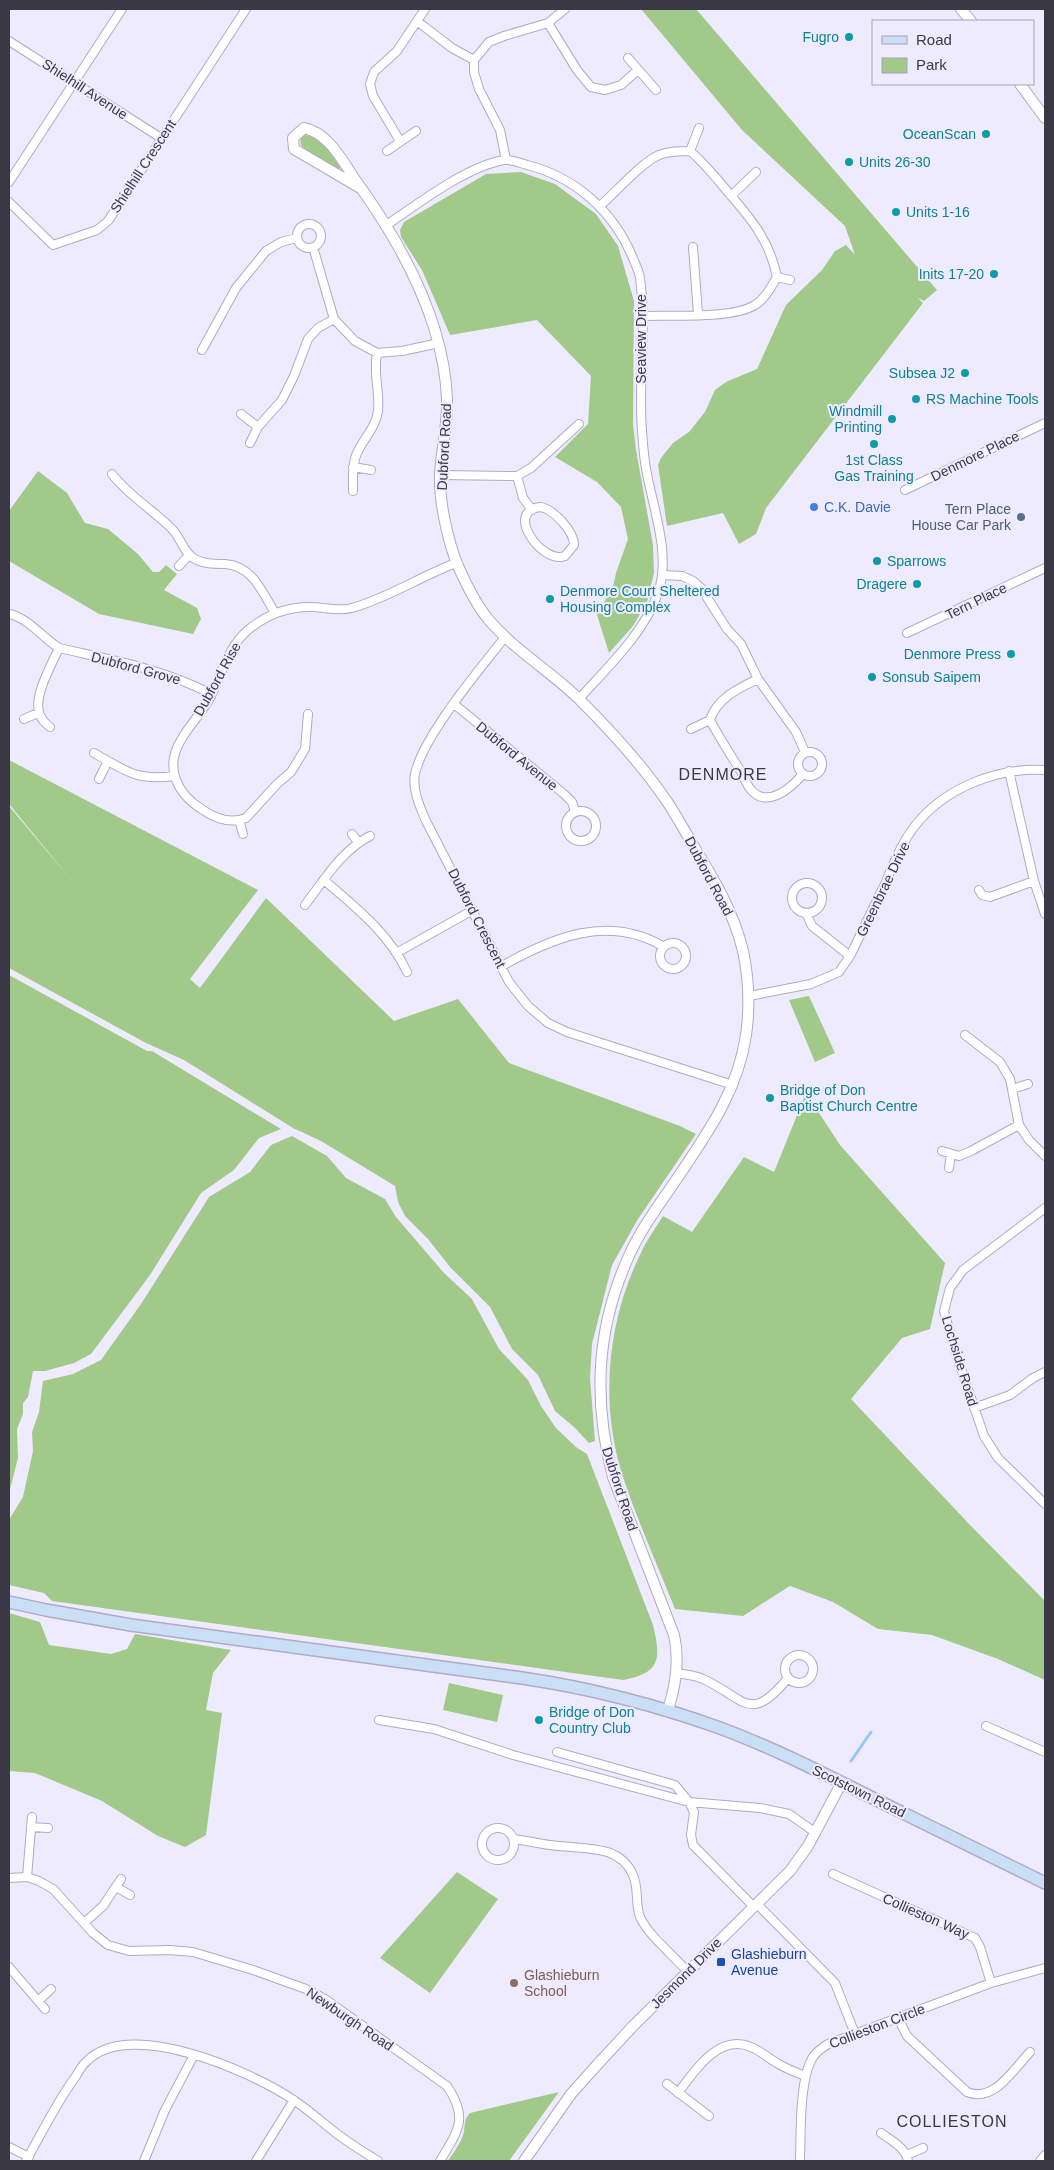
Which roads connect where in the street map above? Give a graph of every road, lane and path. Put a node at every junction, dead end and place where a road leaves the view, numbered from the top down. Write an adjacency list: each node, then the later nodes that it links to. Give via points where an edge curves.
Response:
1 (122, 9): 13 (street)
2 (246, 9): 19 (street, Shielhill Crescent)
3 (425, 9): 7 (street)
4 (566, 9): 8 (street)
5 (961, 9): 6 (street)
6 (970, 20)
7 (417, 22): 11 (street); 20 (street, via 397,51 374,72 370,84 372,96)
8 (548, 23): 11 (street, via 490,42); 12 (street, via 591,87 605,90 621,85)
9 (9, 41): 13 (street, Shielhill Avenue)
10 (628, 58): 12 (street)
11 (474, 60): 23 (street, via 479,89 500,130)
12 (638, 70): 15 (street)
13 (74, 83): 19 (street, Shielhill Avenue); 25 (street)
14 (1021, 85): 16 (street)
15 (656, 90)
16 (1045, 118)
17 (699, 128): 22 (street)
18 (416, 131): 20 (street)
19 (161, 138): 28 (street, Shielhill Crescent, via 108,222 97,230 53,245)
20 (400, 141): 21 (street)
21 (387, 151)
22 (690, 151): 27 (street); 29 (street, via 673,151 649,161)
23 (506, 160): 29 (street, Seaview Drive, via 554,174); 30 (street, via 478,168)
24 (756, 172): 27 (street)
25 (9, 182)
26 (362, 189): 26 (street, Dubford Road, via 294,149 293,138 297,132 308,128 321,135); 30 (street, Dubford Road)
27 (731, 196): 34 (street, via 752,219 765,240)
28 (9, 202)
29 (600, 206): 37 (street, Seaview Drive, via 626,243 640,276)
30 (384, 226): 39 (street, Dubford Road, via 418,284)
31 (297, 238): 32 (street, via 305,247); 32 (street, via 301,226 314,225 319,229 321,238); 40 (street, via 266,251 236,288)
32 (313, 247): 38 (street)
33 (693, 247): 36 (street)
34 (777, 278): 35 (street); 36 (street, via 756,305 725,314)
35 (790, 280)
36 (698, 314): 37 (street)
37 (644, 316): 59 (street, Seaview Drive, via 642,428)
38 (334, 319): 41 (street, via 355,341); 45 (street, via 318,328 308,339 282,400)
39 (440, 343): 41 (street); 50 (street, Dubford Road, via 447,403)
40 (202, 350)
41 (377, 353): 47 (street, via 374,368 378,411)
42 (241, 414): 45 (street)
43 (1045, 423): 52 (street, Denmore Place)
44 (579, 424): 51 (street, via 531,468)
45 (258, 427): 46 (street)
46 (250, 442)
47 (353, 467): 48 (street); 53 (street)
48 (371, 470)
49 (112, 474): 55 (street, via 129,494 172,529)
50 (440, 475): 51 (street); 56 (street, Dubford Road)
51 (517, 476): 54 (street, via 523,498)
52 (905, 490)
53 (352, 491)
54 (532, 510): 54 (street, via 541,507 549,510 570,532 574,545 566,556 556,558 546,553 526,532 525,518)
55 (189, 555): 57 (street); 60 (street, via 213,565 234,565 247,572 256,579)
56 (456, 562): 60 (street, Dubford Rise, via 350,608 311,607); 63 (street, Dubford Road, via 487,618)
57 (179, 566)
58 (1045, 568): 62 (street, Tern Place)
59 (663, 575): 65 (street, via 682,576 701,588 741,644); 67 (street, Seaview Drive, via 645,621)
60 (275, 613): 66 (street, Dubford Rise, via 247,630 237,641)
61 (9, 614): 64 (street, Dubford Grove, via 19,616)
62 (907, 634)
63 (505, 637): 67 (street, Dubford Road); 68 (street, Dubford Crescent)
64 (59, 648): 66 (street, Dubford Grove, via 155,670); 69 (street, via 45,678)
65 (758, 679): 72 (street, via 720,702); 75 (street, via 796,732)
66 (211, 694): 81 (street, Dubford Rise, via 180,741 175,754)
67 (579, 699): 101 (street, Dubford Road, via 666,800 718,887 743,951)
68 (454, 704): 83 (street, Dubford Avenue, via 564,794 572,802); 93 (street, Dubford Crescent, via 423,750 415,775 416,791 426,821)
69 (38, 713): 71 (street); 73 (street)
70 (308, 714): 84 (street, via 305,749 291,772 246,818)
71 (24, 720)
72 (710, 720): 74 (street); 80 (street, via 753,793 771,798 794,785)
73 (50, 727)
74 (691, 729)
75 (805, 752): 80 (street, via 798,764); 80 (street, via 818,754 822,765 814,775)
76 (94, 753): 77 (street)
77 (108, 761): 81 (street, via 140,777); 82 (street)
78 (1045, 770): 79 (street, Greenbrae Drive)
79 (1009, 771): 90 (street); 98 (street, Greenbrae Drive, via 964,787 939,803 915,826 900,849)
80 (804, 774)
81 (174, 776): 84 (street, via 185,795 203,810 219,819)
82 (99, 779)
83 (575, 812): 83 (street, via 586,811 595,821 595,831 587,840 573,839 566,830 567,819)
84 (239, 820): 85 (street)
85 (243, 834)
86 (352, 834): 88 (street)
87 (370, 836): 88 (street)
88 (358, 842): 89 (street, via 340,858)
89 (324, 880): 92 (street); 97 (street, via 364,915)
90 (1034, 882): 91 (street, via 990,897 982,895); 95 (street)
91 (979, 890)
92 (305, 905)
93 (473, 910): 97 (street); 99 (street, Dubford Crescent)
94 (806, 913): 98 (street, via 812,926)
95 (1045, 914)
96 (664, 947): 99 (street, via 646,937 618,931 583,932 551,940)
97 (398, 952): 100 (street)
98 (850, 956): 101 (street, Greenbrae Drive, via 838,972 811,984)
99 (502, 966): 104 (street, Dubford Crescent, via 520,997 548,1023)
100 (407, 972)
101 (749, 996): 104 (street, Dubford Road, via 746,1035)
102 (965, 1034): 105 (street, via 1000,1062)
103 (1028, 1084): 105 (street)
104 (733, 1085): 116 (street, Dubford Road, via 706,1138 628,1256 611,1304 601,1355 600,1401 606,1450 674,1635 678,1652)
105 (1012, 1089): 106 (street)
106 (1019, 1125): 108 (street, via 959,1156); 109 (street)
107 (942, 1151): 108 (street)
108 (951, 1154): 110 (street)
109 (1045, 1156)
110 (949, 1168)
111 (1045, 1208): 113 (street, Lochside Road, via 971,1263 956,1279 946,1299 946,1321)
112 (1045, 1372): 113 (street, via 1010,1395)
113 (974, 1408): 114 (street, Lochside Road, via 990,1448)
114 (1045, 1504)
115 (9, 1602): 118 (main road, Scotstown Road, via 131,1625 558,1683)
116 (677, 1673): 117 (street, via 704,1679 741,1702 752,1704 763,1702); 118 (street, Dubford Road)
117 (788, 1678)
118 (668, 1710): 123 (main road, Scotstown Road, via 722,1729)
119 (380, 1720): 124 (street, via 434,1729 513,1755)
120 (986, 1726): 122 (street)
121 (557, 1752): 124 (street, via 672,1783)
122 (1045, 1752)
123 (842, 1782): 128 (street, Jesmond Drive); 134 (main road, Scotstown Road)
124 (689, 1802): 128 (street, via 760,1808 789,1814); 137 (street, via 694,1812 693,1844)
125 (32, 1817): 126 (street)
126 (31, 1827): 127 (street); 131 (street)
127 (48, 1828)
128 (816, 1833): 137 (street, Jesmond Drive, via 790,1871)
129 (514, 1840): 129 (street, via 513,1851 505,1859 488,1858 482,1848 484,1837 492,1829 508,1831); 141 (street, via 590,1847 621,1859 633,1875 640,1916)
130 (833, 1874): 142 (street, Collieston Way, via 975,1938)
131 (27, 1877): 132 (street, Newburgh Road); 138 (street, Newburgh Road, via 52,1888)
132 (9, 1878)
133 (121, 1879): 135 (street)
134 (1045, 1883)
135 (116, 1887): 136 (street); 138 (street, via 103,1906)
136 (130, 1895)
137 (755, 1906): 141 (street, Jesmond Drive); 147 (street, via 835,1983)
138 (84, 1922): 165 (street, Newburgh Road, via 108,1944 129,1951 193,1952 286,1981 325,1999 447,2086 461,2112 453,2140)
139 (9, 1967): 144 (street)
140 (1045, 1968): 142 (street, Collieston Circle)
141 (688, 1972): 166 (street, Jesmond Drive, via 571,2094)
142 (991, 1983): 146 (street, Collieston Circle)
143 (51, 1989): 144 (street)
144 (38, 2001): 145 (street)
145 (45, 2009)
146 (898, 2018): 147 (street, Collieston Circle); 148 (street, via 907,2036 967,2092 978,2095 994,2090)
147 (856, 2034): 150 (street, Collieston Circle, via 819,2050)
148 (1030, 2052)
149 (194, 2055): 153 (street, via 254,2077); 160 (street, via 152,2045 119,2045 102,2050 87,2060 67,2088); 162 (street, via 165,2110)
150 (805, 2076): 152 (street, via 748,2045 737,2044 724,2047 699,2064); 167 (street, Collieston Circle)
151 (667, 2084): 152 (street)
152 (678, 2093): 154 (street)
153 (294, 2100): 161 (street); 163 (street)
154 (709, 2116)
155 (881, 2133): 159 (street, via 902,2148)
156 (9, 2147): 160 (street)
157 (923, 2148): 159 (street)
158 (1045, 2155): 168 (street)
159 (907, 2158)
160 (27, 2159)
161 (369, 2159): 164 (street)
162 (144, 2161)
163 (256, 2161)
164 (378, 2161)
165 (440, 2161)
166 (524, 2161)
167 (800, 2161)
168 (1040, 2161)

